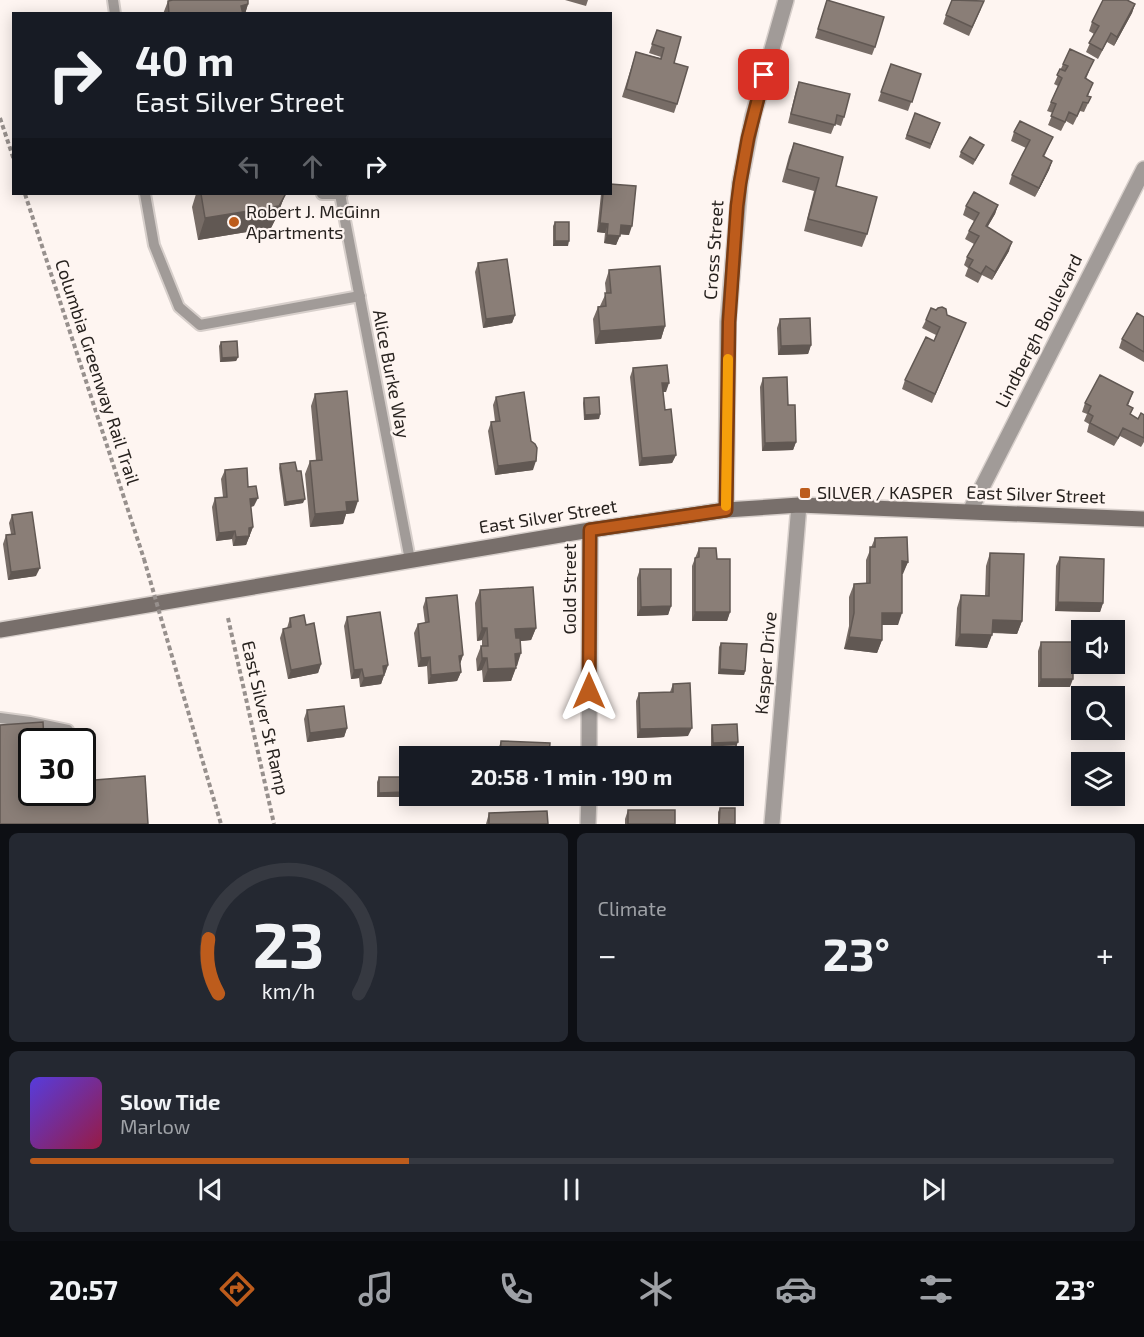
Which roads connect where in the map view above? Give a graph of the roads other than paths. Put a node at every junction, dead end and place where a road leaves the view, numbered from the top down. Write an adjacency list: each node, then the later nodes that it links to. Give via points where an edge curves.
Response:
1 (786, 0): 7 (street, Cross Street, via 753,116 740,183 729,322)
2 (1144, 169): 8 (street, Lindbergh Boulevard)
3 (145, 195): 5 (lane, via 154,245 178,307 200,325)
4 (341, 195): 5 (lane, Alice Burke Way)
5 (360, 296): 11 (lane, Alice Burke Way)
6 (799, 505): 7 (main road, East Silver Street); 8 (main road, East Silver Street); 18 (street, Kasper Drive)
7 (726, 510): 10 (main road, East Silver Street)
8 (970, 511): 9 (main road, East Silver Street)
9 (1144, 519)
10 (590, 530): 11 (main road, East Silver Street); 15 (street, Gold Street)
11 (410, 560): 12 (main road, East Silver Street)
12 (0, 630)
13 (0, 718): 14 (lane)
14 (58, 728)
15 (589, 746)
16 (589, 806): 17 (street)
17 (588, 824)
18 (772, 824)

